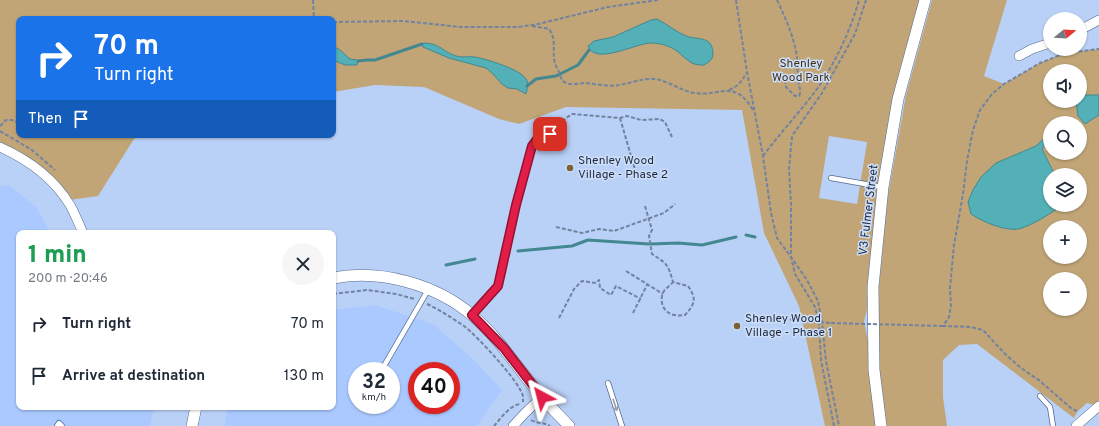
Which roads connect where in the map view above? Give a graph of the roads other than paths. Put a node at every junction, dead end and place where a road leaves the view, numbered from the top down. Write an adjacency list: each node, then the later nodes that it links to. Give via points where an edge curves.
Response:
1 (925, 0): 9 (street, V3 Fulmer Street, via 898,99)
2 (1099, 20): 3 (street)
3 (1087, 26)
4 (1043, 45): 5 (street)
5 (1019, 56)
6 (550, 134): 13 (lane, via 538,138 532,146 498,286)
7 (0, 147): 10 (street, via 19,155 49,177 70,205)
8 (831, 178): 9 (lane)
9 (883, 188): 26 (street, V3 Fulmer Street, via 873,287 874,370)
10 (82, 230)
11 (336, 278): 12 (street, via 371,276)
12 (428, 288): 13 (street); 14 (lane)
13 (472, 315): 17 (street, via 504,348)
14 (386, 362)
15 (608, 383): 25 (lane, one-way to 25)
16 (1040, 396): 27 (lane, via 1050,407)
17 (542, 397): 23 (street); 24 (street)
18 (1099, 406): 28 (street)
19 (195, 410): 22 (street)
20 (57, 426): 21 (lane, via 59,423)
21 (62, 426)
22 (192, 426)
23 (514, 426)
24 (568, 426)
25 (622, 426)
26 (881, 426)
27 (1053, 426)
28 (1076, 426)

